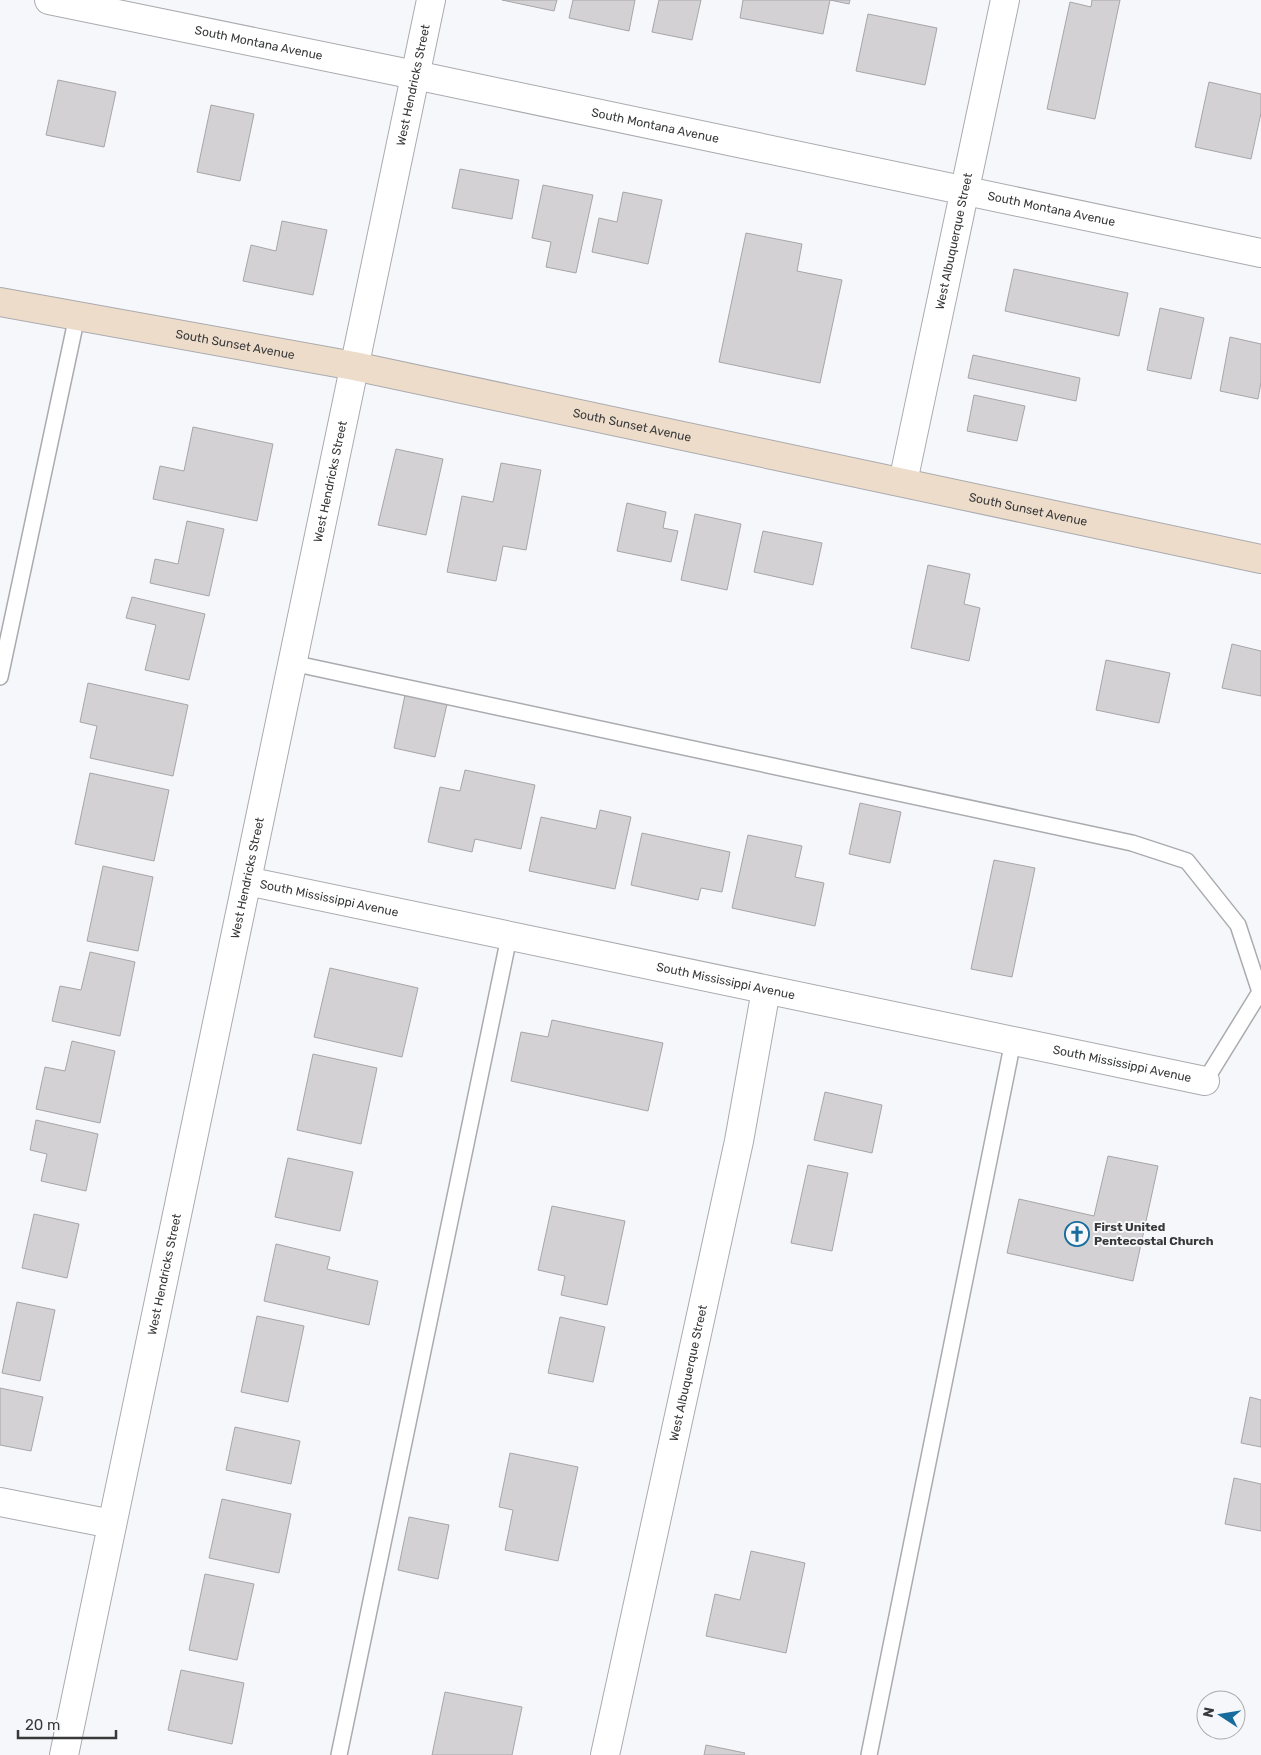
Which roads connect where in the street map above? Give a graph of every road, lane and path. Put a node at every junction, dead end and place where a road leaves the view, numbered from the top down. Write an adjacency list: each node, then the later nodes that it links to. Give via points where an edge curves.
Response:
1 (49, 0): 4 (street, South Montana Avenue)
2 (431, 0): 4 (street, West Hendricks Street)
3 (1005, 0): 5 (street, West Albuquerque Street)
4 (415, 75): 5 (street, South Montana Avenue); 9 (street, West Hendricks Street)
5 (964, 191): 6 (street, South Montana Avenue); 10 (street, West Albuquerque Street)
6 (1261, 253)
7 (0, 302): 8 (main road, South Sunset Avenue)
8 (77, 316): 9 (main road, South Sunset Avenue); 13 (lane)
9 (354, 366): 10 (main road, South Sunset Avenue); 12 (street, West Hendricks Street)
10 (903, 482): 11 (main road, South Sunset Avenue)
11 (1261, 559)
12 (292, 663): 14 (street, West Hendricks Street); 18 (lane, via 1132,842 1187,861 1238,925 1260,992)
13 (0, 677)
14 (247, 881): 15 (street, South Mississippi Avenue); 20 (street, West Hendricks Street)
15 (509, 937): 16 (street, South Mississippi Avenue); 22 (lane)
16 (766, 990): 17 (street, South Mississippi Avenue); 23 (street, West Albuquerque Street, via 739,1141)
17 (1012, 1041): 18 (street, South Mississippi Avenue); 24 (lane)
18 (1205, 1081)
19 (0, 1502): 20 (street)
20 (112, 1524): 21 (street, West Hendricks Street)
21 (64, 1755)
22 (339, 1755)
23 (605, 1755)
24 (869, 1755)

